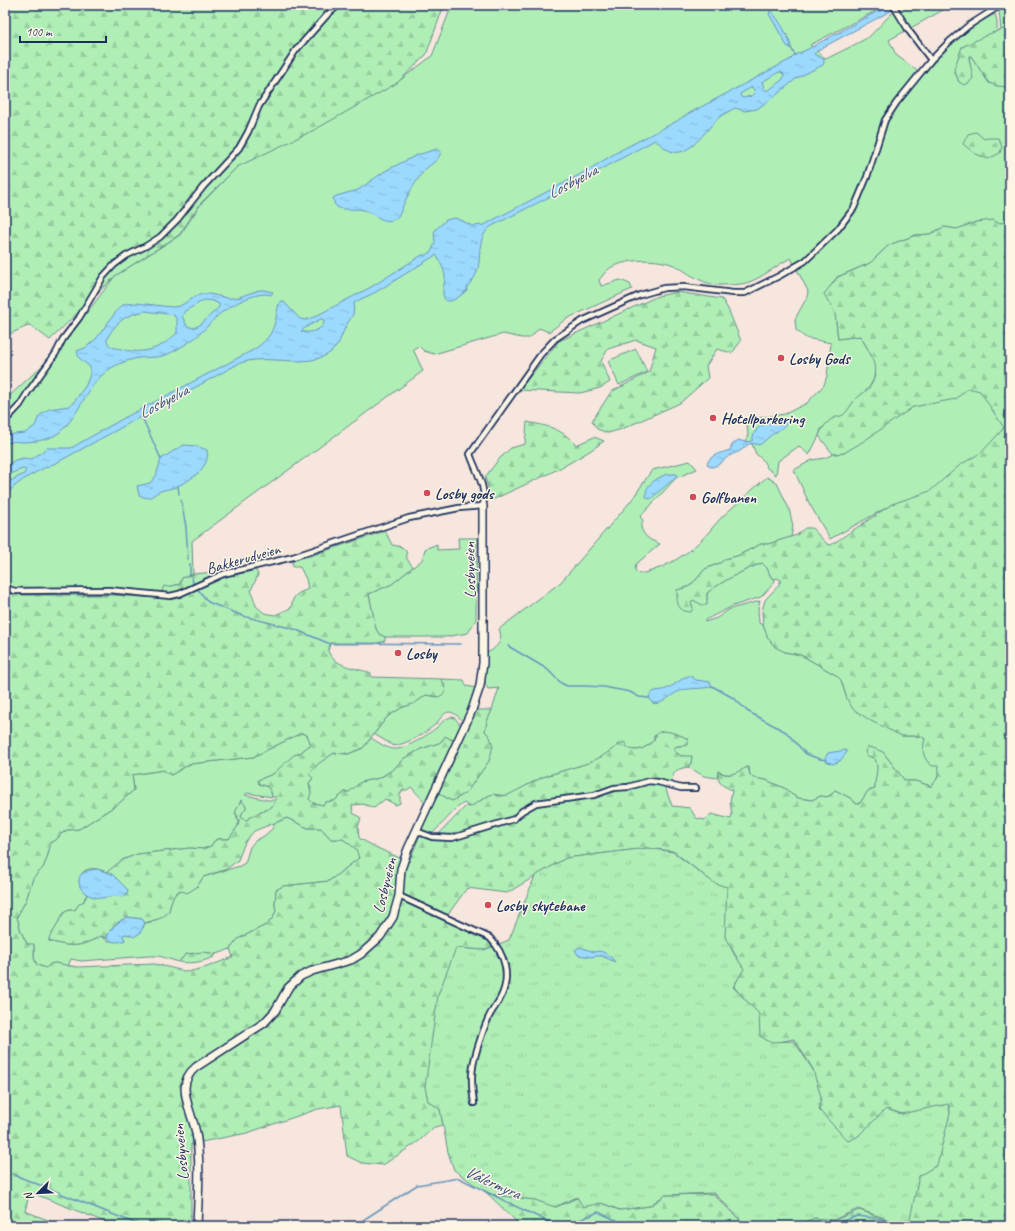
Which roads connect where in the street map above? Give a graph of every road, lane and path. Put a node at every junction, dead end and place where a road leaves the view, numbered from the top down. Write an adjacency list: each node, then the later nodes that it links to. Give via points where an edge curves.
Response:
1 (339, 5): 5 (street, via 296,50 259,106 238,148 177,220 160,237 126,256 103,277 56,353 20,405)
2 (893, 5): 4 (street, via 908,31)
3 (1001, 5): 4 (street, via 968,26)
4 (930, 60): 6 (street, via 885,120 854,208 838,229 804,261 745,293 684,287 653,291 582,321 555,339 528,370 470,454 483,490)
5 (5, 421)
6 (483, 506): 7 (street, Bakkerudveien, via 409,518 293,557 223,574 170,596 109,590 15,591); 9 (main road, Losbyveien, via 483,663 480,686 472,710)
7 (5, 588)
8 (696, 788): 9 (street, via 681,788 649,781 594,795 536,803 514,819 452,838 432,838)
9 (416, 831): 10 (main road, Losbyveien, via 401,870)
10 (399, 896): 11 (street, via 490,938 502,956 506,970 505,983 501,996 488,1018 473,1065); 12 (main road, Losbyveien, via 393,917 371,946 351,960 301,976 288,988 264,1024 191,1071 185,1086 185,1096 198,1148)
11 (474, 1103)
12 (197, 1226)

